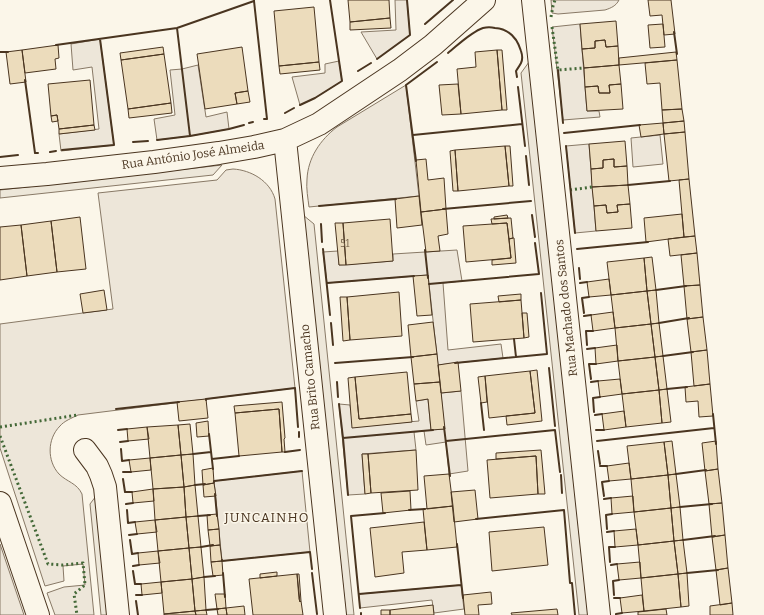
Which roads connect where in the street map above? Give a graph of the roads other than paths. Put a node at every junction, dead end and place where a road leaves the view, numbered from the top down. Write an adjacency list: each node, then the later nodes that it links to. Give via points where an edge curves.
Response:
1 (484, 0): 3 (street, Rua António José Almeida, via 400,70 319,124)
2 (534, 0): 10 (street, Rua Machado dos Santos)
3 (285, 140): 4 (street, Rua António José Almeida, via 154,162); 9 (street, Rua Brito Camacho)
4 (0, 178)
5 (85, 450): 8 (street, via 97,466 105,487)
6 (0, 503): 7 (street)
7 (38, 615)
8 (118, 615)
9 (335, 615)
10 (599, 615)

